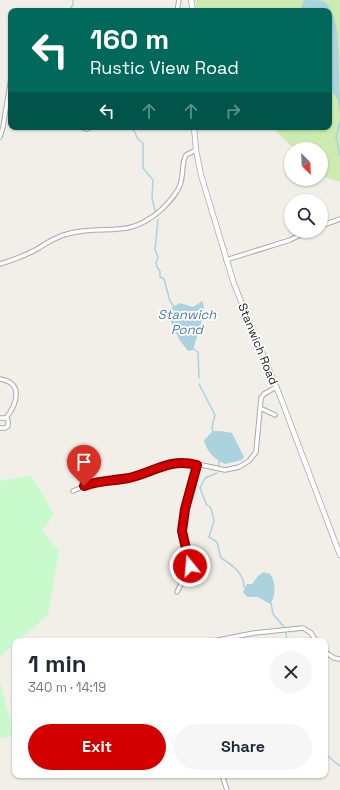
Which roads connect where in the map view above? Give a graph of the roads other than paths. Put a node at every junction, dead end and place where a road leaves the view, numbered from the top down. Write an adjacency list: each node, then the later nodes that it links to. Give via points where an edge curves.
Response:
1 (8, 97): 3 (street)
2 (194, 130): 4 (street, Stanwich Road)
3 (0, 138)
4 (196, 150): 8 (street, Stanwich Road); 9 (street, via 186,155 182,165 181,183 168,204 146,222 126,229 86,231 60,236 25,256)
5 (340, 219): 6 (street)
6 (328, 223)
7 (294, 238): 8 (street)
8 (226, 260): 11 (street, Stanwich Road)
9 (0, 264)
10 (0, 379): 15 (street, via 13,385 16,396 14,406)
11 (276, 387): 12 (street, via 264,394); 19 (street, Stanwich Road)
12 (260, 408): 13 (street); 17 (street, via 258,444 249,461 239,467 224,470)
13 (275, 415)
14 (0, 418): 15 (street)
15 (6, 418): 16 (street, via 8,426)
16 (0, 428)
17 (197, 465): 18 (street, via 188,462 169,463 140,475 94,482); 20 (street, via 182,531 190,566)
18 (73, 491)
19 (340, 555)
20 (177, 592)
21 (231, 638): 22 (street, via 304,628)
22 (314, 638)
23 (328, 654): 24 (street)
24 (340, 659)
25 (223, 778): 26 (street)
26 (227, 790)

